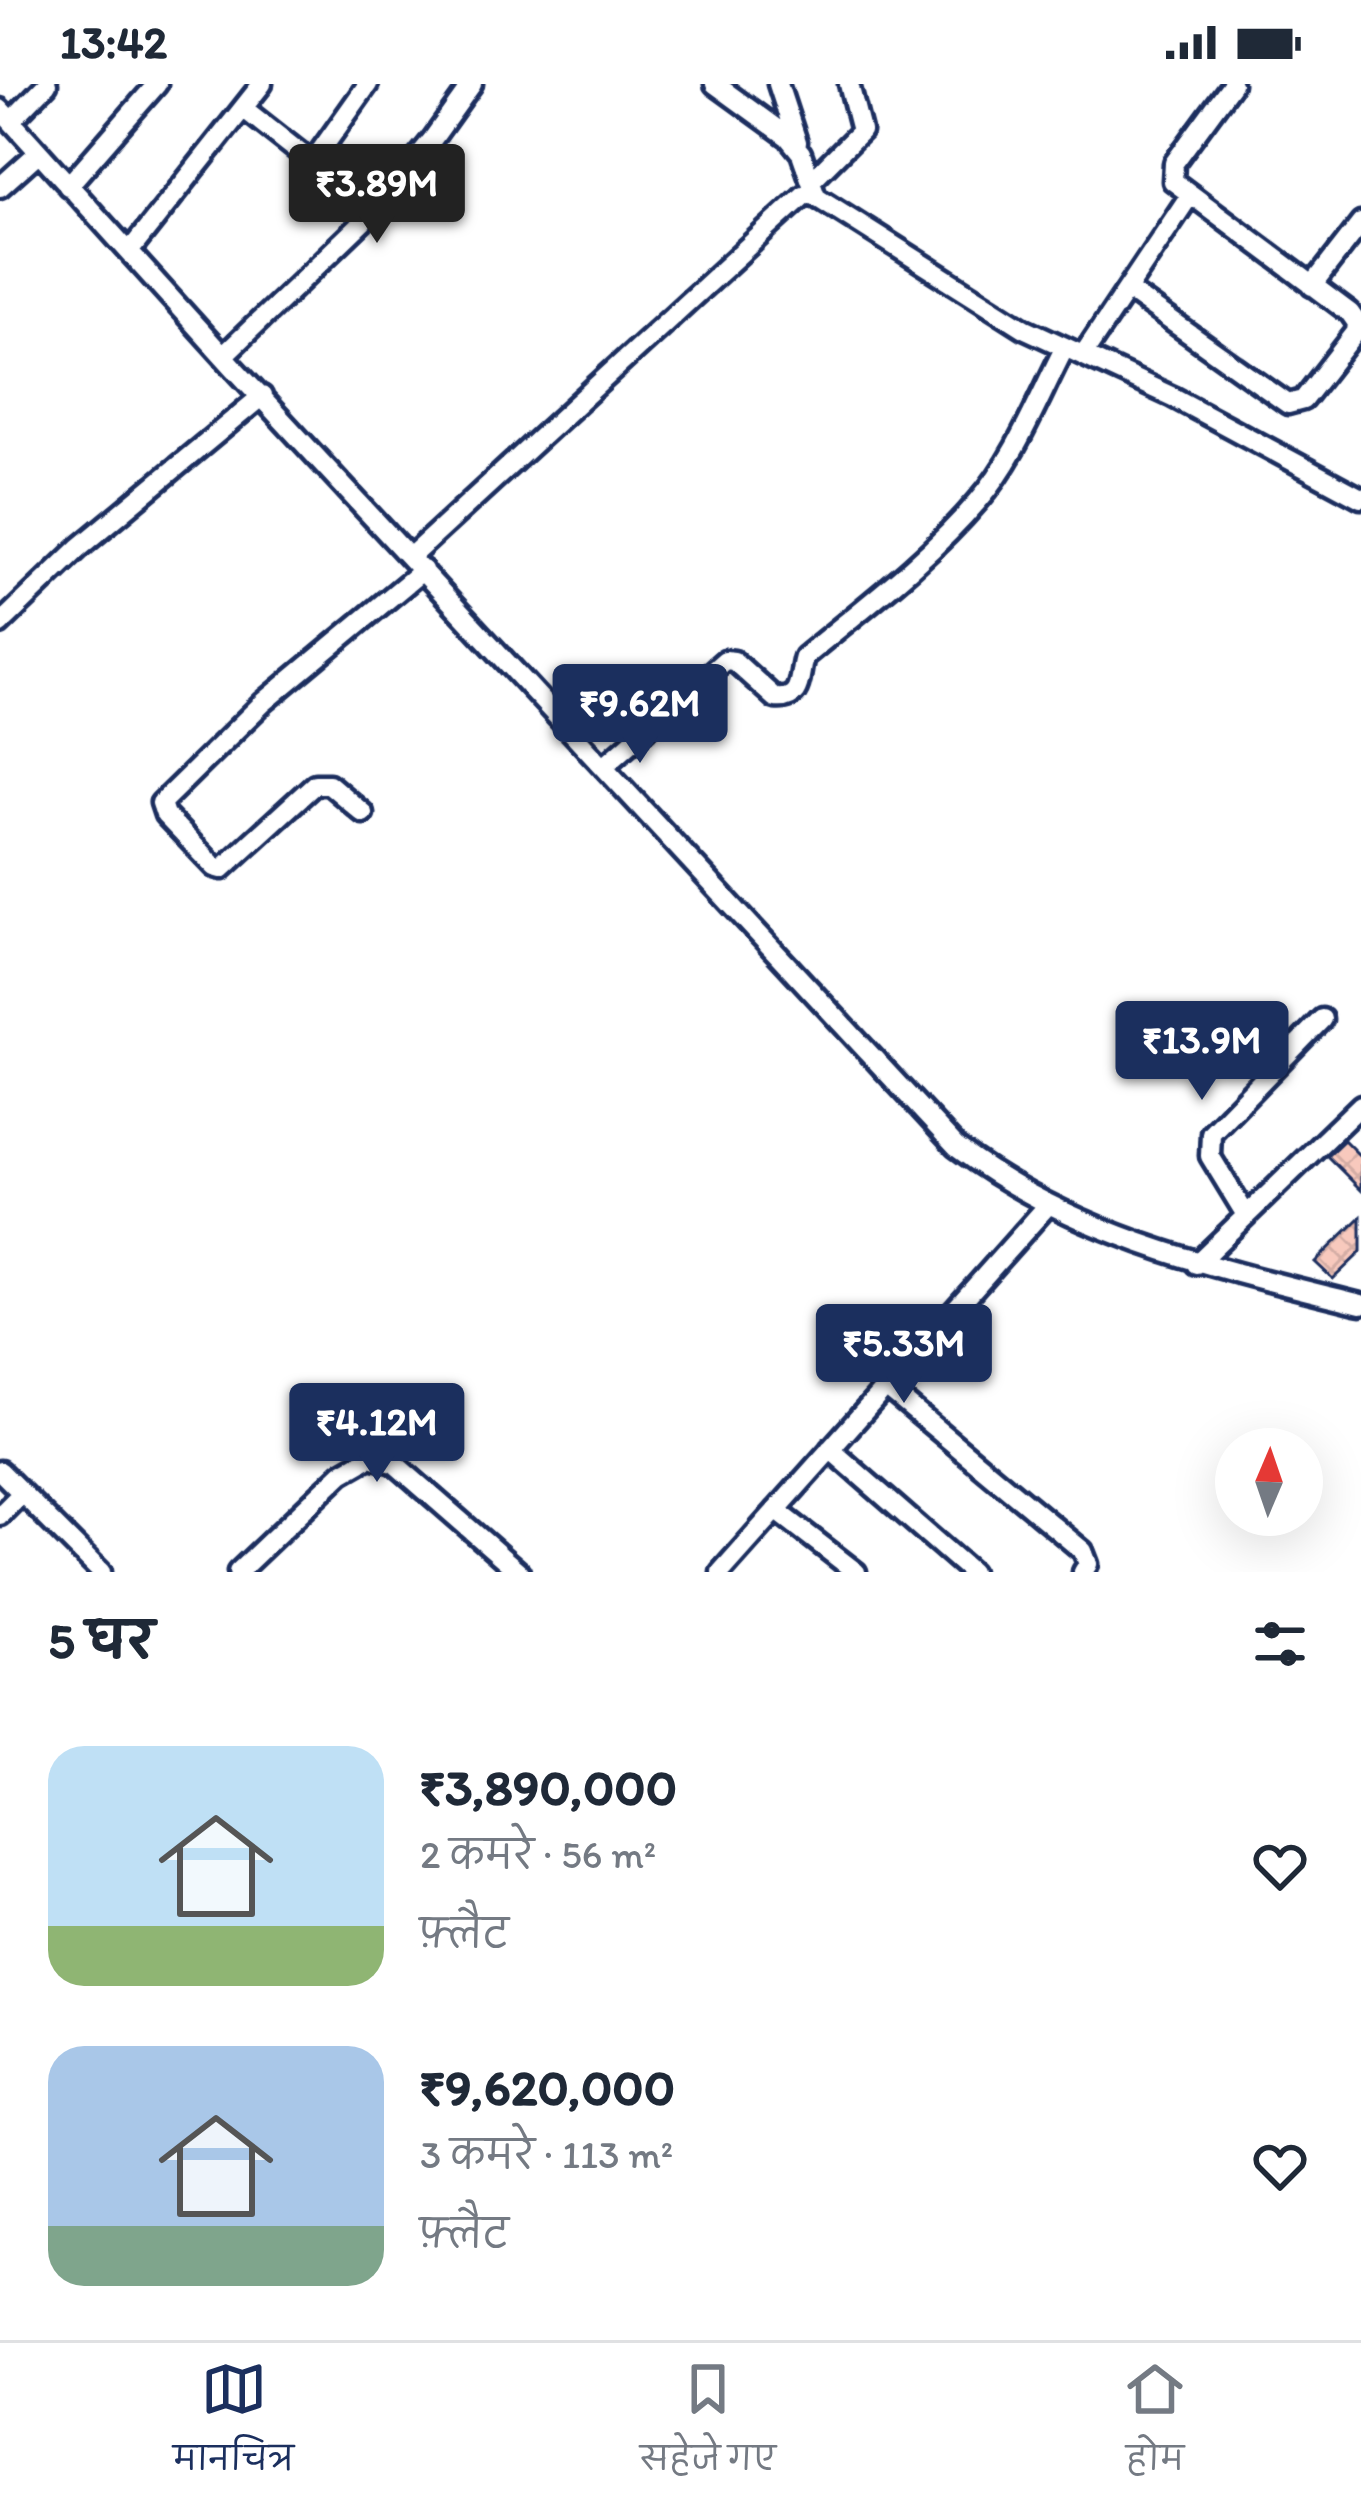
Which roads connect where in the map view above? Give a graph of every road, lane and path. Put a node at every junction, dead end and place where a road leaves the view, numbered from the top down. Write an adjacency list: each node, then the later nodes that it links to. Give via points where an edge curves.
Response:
1 (47, 84): 11 (street)
2 (157, 84): 15 (street)
3 (262, 84): 10 (street)
4 (368, 84): 14 (street)
5 (472, 84): 19 (street)
6 (715, 84): 13 (street)
7 (778, 84): 13 (street)
8 (849, 84): 16 (street, via 861,131)
9 (1232, 84): 18 (street, via 1171,170)
10 (243, 108): 14 (street); 21 (street)
11 (6, 115): 12 (street)
12 (38, 153): 15 (street); 17 (street)
13 (801, 153): 16 (street)
14 (312, 163): 19 (street)
15 (68, 186): 21 (street)
16 (813, 187): 24 (street, via 965,292); 28 (street)
17 (0, 188)
18 (1190, 195): 22 (street); 23 (street)
19 (374, 211): 25 (street)
20 (1361, 223): 22 (street)
21 (129, 252): 25 (street)
22 (1312, 286): 23 (street, via 1358,327 1294,405)
23 (1129, 291): 24 (street)
24 (1074, 351): 27 (street); 30 (street, via 977,502 804,657 794,692 775,698 725,660)
25 (223, 356): 26 (street)
26 (262, 396): 28 (street); 29 (street)
27 (1361, 498)
28 (416, 564): 30 (street); 31 (street, via 161,803 222,869 315,784 329,784)
29 (0, 624)
30 (604, 766): 34 (street, via 919,1111 998,1178)
31 (363, 813)
32 (1322, 1019): 35 (street, via 1211,1133 1210,1156)
33 (1361, 1105): 35 (street)
34 (1048, 1205): 36 (street); 38 (street)
35 (1246, 1215): 36 (street)
36 (1196, 1264): 37 (street)
37 (1358, 1301)
38 (886, 1387): 39 (street); 50 (street, via 1083,1552)
39 (830, 1449): 42 (street); 49 (street)
40 (0, 1471): 41 (street)
41 (22, 1493): 43 (street); 45 (street)
42 (776, 1510): 44 (street); 48 (street)
43 (0, 1515)
44 (726, 1570)
45 (101, 1572)
46 (238, 1572): 47 (street, via 370,1456 394,1463)
47 (519, 1572)
48 (856, 1572)
49 (971, 1572)
50 (1083, 1572)

